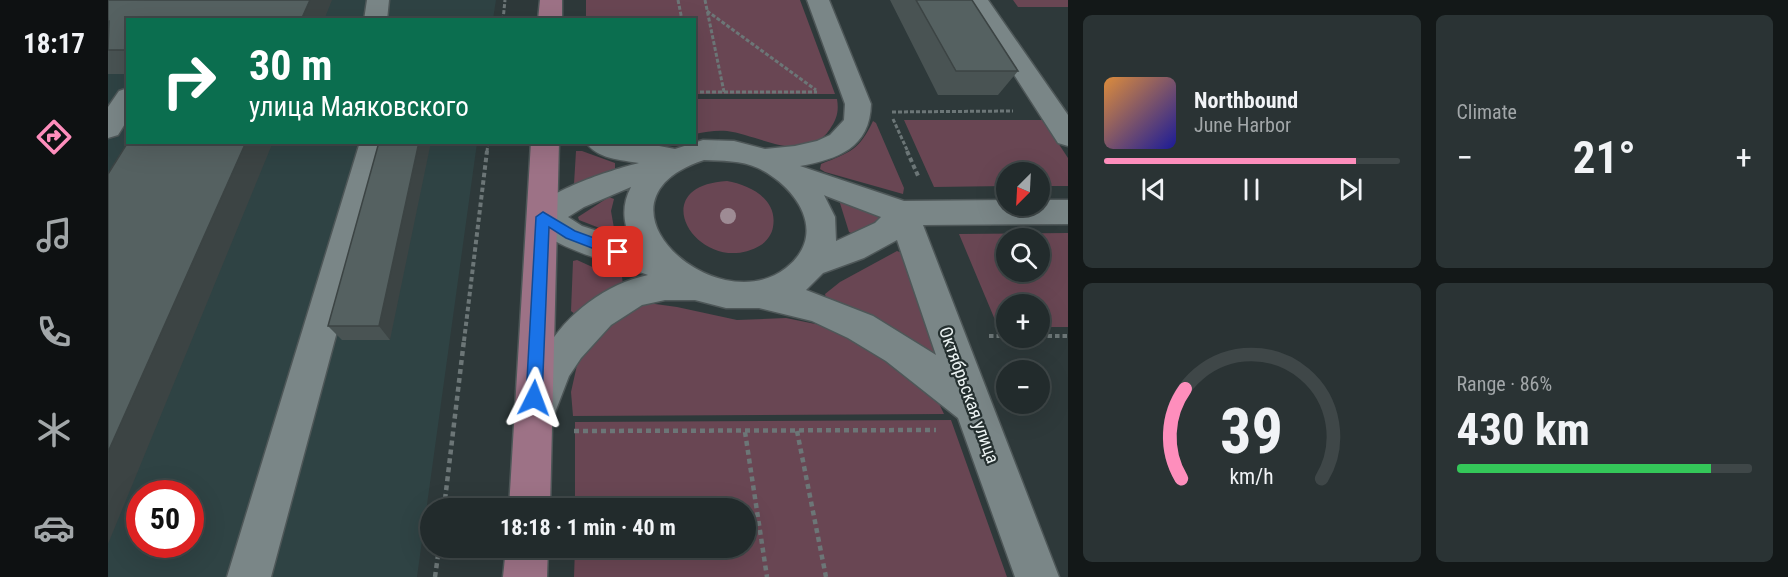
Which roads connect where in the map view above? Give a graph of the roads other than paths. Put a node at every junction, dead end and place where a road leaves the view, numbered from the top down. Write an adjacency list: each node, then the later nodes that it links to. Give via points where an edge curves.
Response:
1 (378, 0): 5 (street)
2 (550, 0): 6 (main road)
3 (818, 0): 13 (street, via 858,104 857,127 828,148 803,156)
4 (977, 0): 9 (street)
5 (375, 18)
6 (550, 18)
7 (126, 101): 8 (street)
8 (108, 128)
9 (1068, 136)
10 (373, 144): 27 (street)
11 (545, 144): 18 (main road)
12 (605, 144): 14 (street)
13 (765, 159): 14 (street, via 734,151 703,150); 15 (street)
14 (667, 164): 18 (street, via 616,180); 20 (street, via 645,185 638,204 639,226 648,247)
15 (792, 175): 16 (street); 19 (street, via 810,195 820,217 822,240)
16 (903, 213): 17 (street); 19 (street, via 886,232); 23 (street, Октябрьская улица)
17 (1068, 213)
18 (543, 217): 20 (street, via 571,235); 24 (main road)
19 (814, 262): 22 (street, via 792,283)
20 (665, 267): 21 (street)
21 (696, 286): 22 (street, via 728,294); 24 (street, via 652,287 617,302 583,330 558,363)
22 (760, 294): 23 (street, via 818,308 890,342 932,370)
23 (973, 408): 29 (street, Октябрьская улица)
24 (533, 421): 25 (main road)
25 (529, 498)
26 (526, 558): 28 (main road)
27 (249, 577)
28 (525, 577)
29 (1037, 577)

